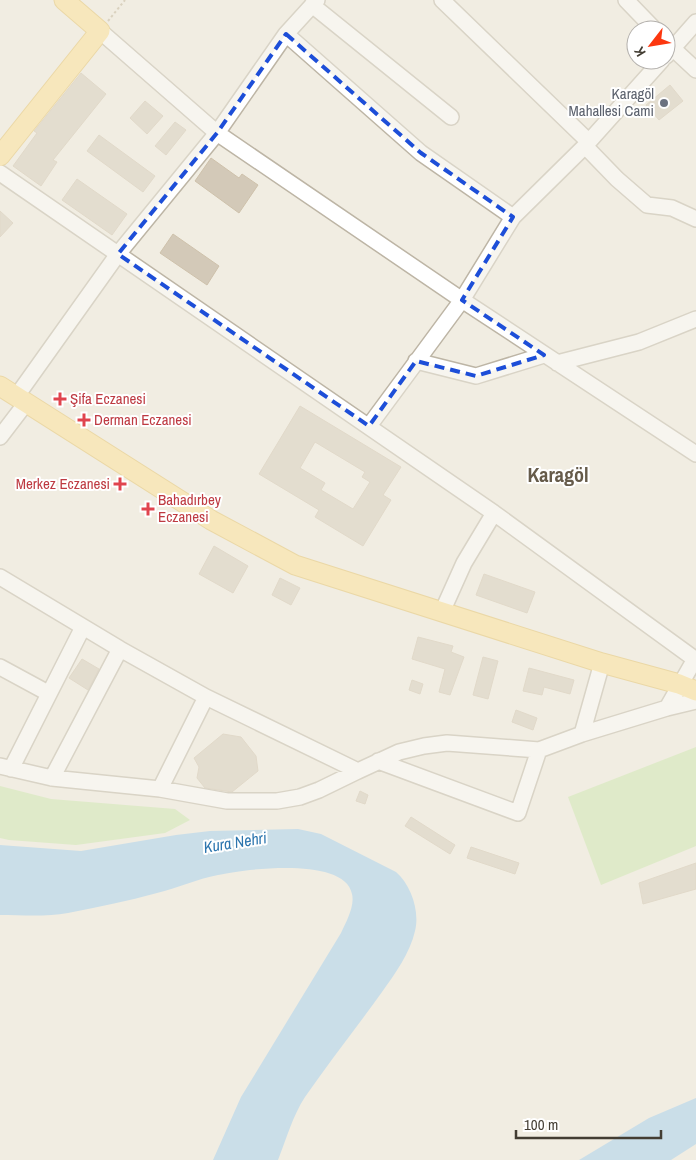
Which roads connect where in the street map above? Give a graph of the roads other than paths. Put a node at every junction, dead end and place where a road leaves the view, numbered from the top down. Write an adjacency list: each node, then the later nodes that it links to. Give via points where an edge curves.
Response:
1 (64, 0): 7 (main road)
2 (442, 0): 15 (street)
3 (626, 0): 5 (street)
4 (315, 2): 8 (street); 13 (street)
5 (645, 20)
6 (696, 22): 9 (street)
7 (100, 31): 14 (street); 16 (main road)
8 (286, 34): 14 (street); 18 (street, via 421,153)
9 (676, 41)
10 (676, 55): 12 (street)
11 (653, 70): 15 (street)
12 (696, 70)
13 (451, 118)
14 (217, 133): 20 (street); 21 (street)
15 (586, 144): 18 (street); 19 (street, via 617,179 647,205 667,207)
16 (0, 156)
17 (0, 173): 20 (street)
18 (513, 217): 21 (street)
19 (696, 219)
20 (118, 254): 26 (street); 27 (street)
21 (462, 300): 23 (street); 24 (street)
22 (696, 319): 23 (street, via 638,342)
23 (550, 359): 24 (street, via 476,376); 29 (street)
24 (416, 362): 27 (street)
25 (0, 386): 26 (main road)
26 (21, 400): 28 (street); 32 (main road, via 261,548 295,565)
27 (369, 426): 30 (street)
28 (0, 437)
29 (696, 454)
30 (494, 513): 32 (street, via 464,563); 35 (street)
31 (0, 577): 33 (street)
32 (442, 612): 36 (main road)
33 (83, 627): 34 (street); 39 (street)
34 (120, 649): 40 (street); 48 (street)
35 (695, 660): 38 (street)
36 (602, 663): 38 (main road); 43 (street)
37 (0, 667): 39 (street)
38 (688, 688): 42 (street)
39 (48, 693): 46 (street)
40 (206, 697): 47 (street); 49 (street)
41 (696, 701): 42 (street)
42 (667, 708): 43 (street)
43 (582, 734): 44 (street)
44 (539, 750): 45 (street, via 447,743 400,752); 45 (street, via 518,813)
45 (378, 761): 47 (street)
46 (6, 767): 48 (street)
47 (358, 771): 49 (street, via 319,790 277,801 227,801)
48 (52, 778): 49 (street)
49 (160, 788)

